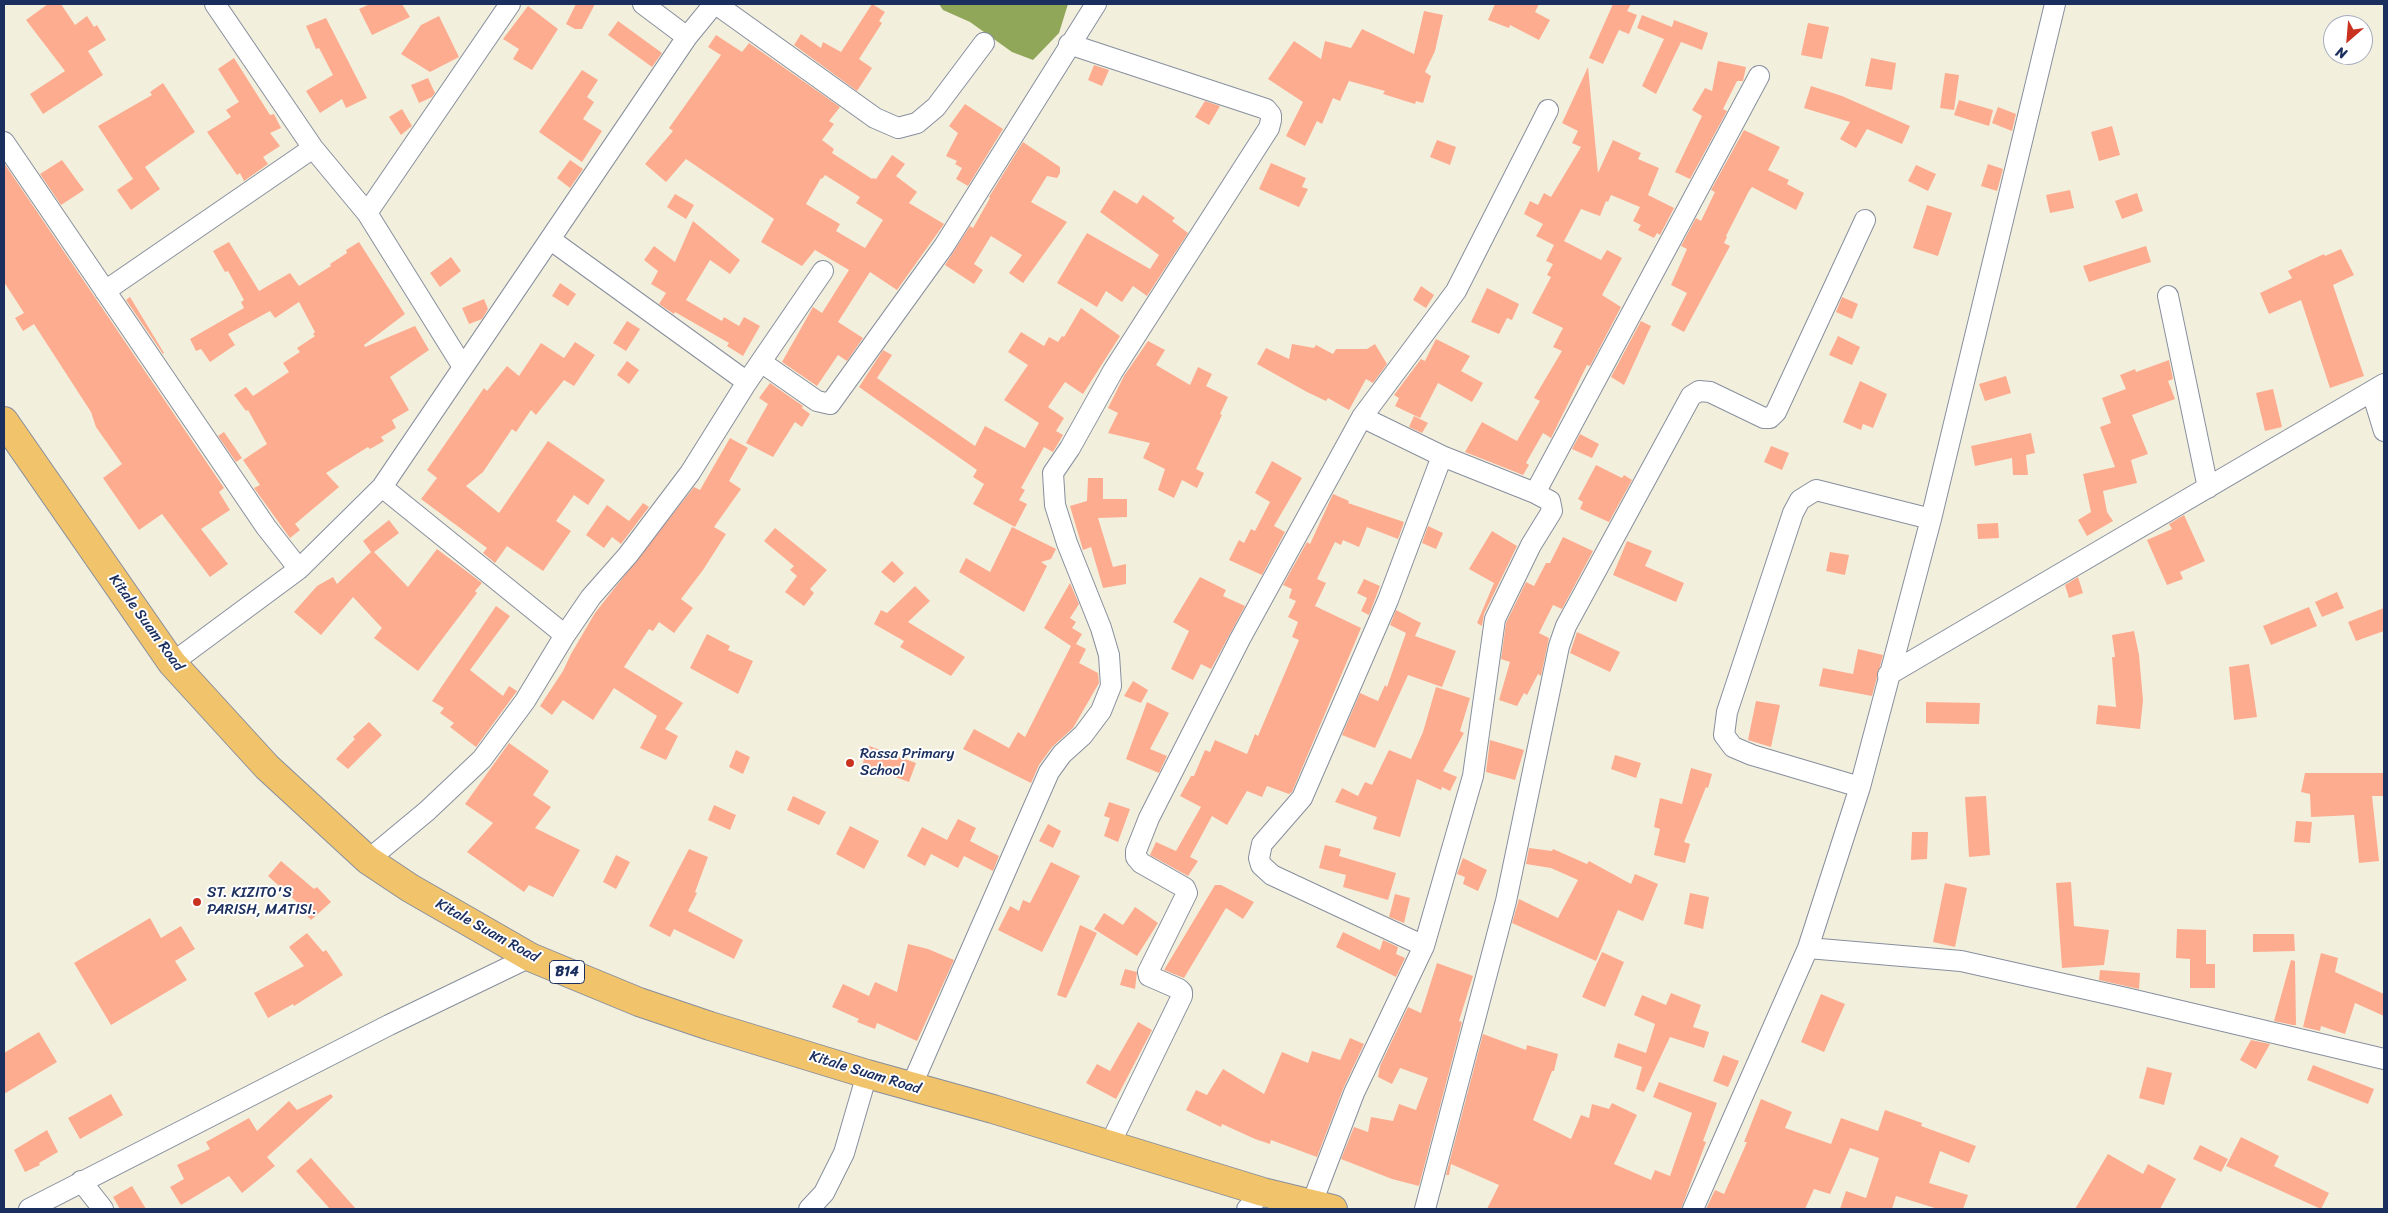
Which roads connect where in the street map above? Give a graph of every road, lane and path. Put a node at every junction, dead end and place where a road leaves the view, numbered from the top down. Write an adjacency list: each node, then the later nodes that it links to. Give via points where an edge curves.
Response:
1 (216, 4): 13 (street)
2 (510, 4): 14 (street)
3 (643, 4): 7 (street)
4 (715, 4): 7 (street); 8 (street, via 875,118 898,128 916,123 936,107)
5 (1096, 4): 9 (street)
6 (2055, 4): 31 (street)
7 (687, 37): 16 (street)
8 (984, 43)
9 (1069, 44): 20 (street, via 944,246 830,404 817,401); 43 (street, via 1266,109 1271,120 1269,128 1114,370 1053,472 1055,505 1101,628 1109,655 1111,686 1101,711 1049,772)
10 (1759, 76): 30 (street)
11 (1548, 110): 24 (street, via 1456,291)
12 (4, 142): 18 (street)
13 (313, 148): 14 (street); 18 (street)
14 (367, 213): 21 (street)
15 (1865, 220): 51 (street, via 1776,412 1770,418 1764,418 1710,392 1699,391 1691,396 1566,626 1506,902)
16 (551, 240): 21 (street); 22 (street)
17 (823, 271): 20 (street)
18 (105, 292): 32 (street, via 266,527)
19 (2168, 296): 29 (street)
20 (761, 362): 22 (street)
21 (463, 367): 28 (street)
22 (747, 382): 33 (street, via 690,473 628,555 591,597)
23 (2378, 388): 26 (street); 29 (street)
24 (1362, 417): 27 (street); 44 (street, via 1240,639 1136,851 1141,863 1186,888 1185,897 1148,972 1149,976 1179,989 1182,996)
25 (4, 421): 34 (highway, Kitale Suam Road / B14)
26 (2384, 431)
27 (1442, 456): 30 (street); 38 (street, via 1388,600 1302,798 1262,844 1258,858 1272,875)
28 (382, 487): 32 (street); 33 (street)
29 (2208, 488): 35 (street)
30 (1535, 493): 38 (street, via 1550,501 1552,511 1531,545 1495,619 1473,776)
31 (1931, 519): 35 (street); 36 (street, via 1816,490 1800,500 1728,712 1724,735 1733,747)
32 (299, 569): 34 (street)
33 (565, 636): 37 (street, via 525,701 482,759)
34 (172, 663): 37 (highway, Kitale Suam Road / B14, via 267,767)
35 (1888, 676): 36 (street)
36 (1860, 787): 39 (street)
37 (368, 860): 40 (highway, Kitale Suam Road / B14)
38 (1424, 946): 47 (street, via 1354,1093)
39 (1808, 948): 41 (street, via 1961,962); 52 (street)
40 (530, 957): 42 (highway, Kitale Suam Road / B14, via 648,1005); 45 (street, via 389,1024)
41 (2384, 1059)
42 (867, 1074): 43 (highway, Kitale Suam Road / B14); 50 (street, via 844,1153 824,1193)
43 (911, 1087): 44 (highway, Kitale Suam Road / B14)
44 (1109, 1146): 46 (highway, Kitale Suam Road / B14)
45 (81, 1182): 48 (street); 49 (street)
46 (1255, 1201): 47 (highway, Kitale Suam Road / B14)
47 (1323, 1206)
48 (29, 1209)
49 (103, 1209)
50 (809, 1209)
51 (1425, 1209)
52 (1693, 1209)

